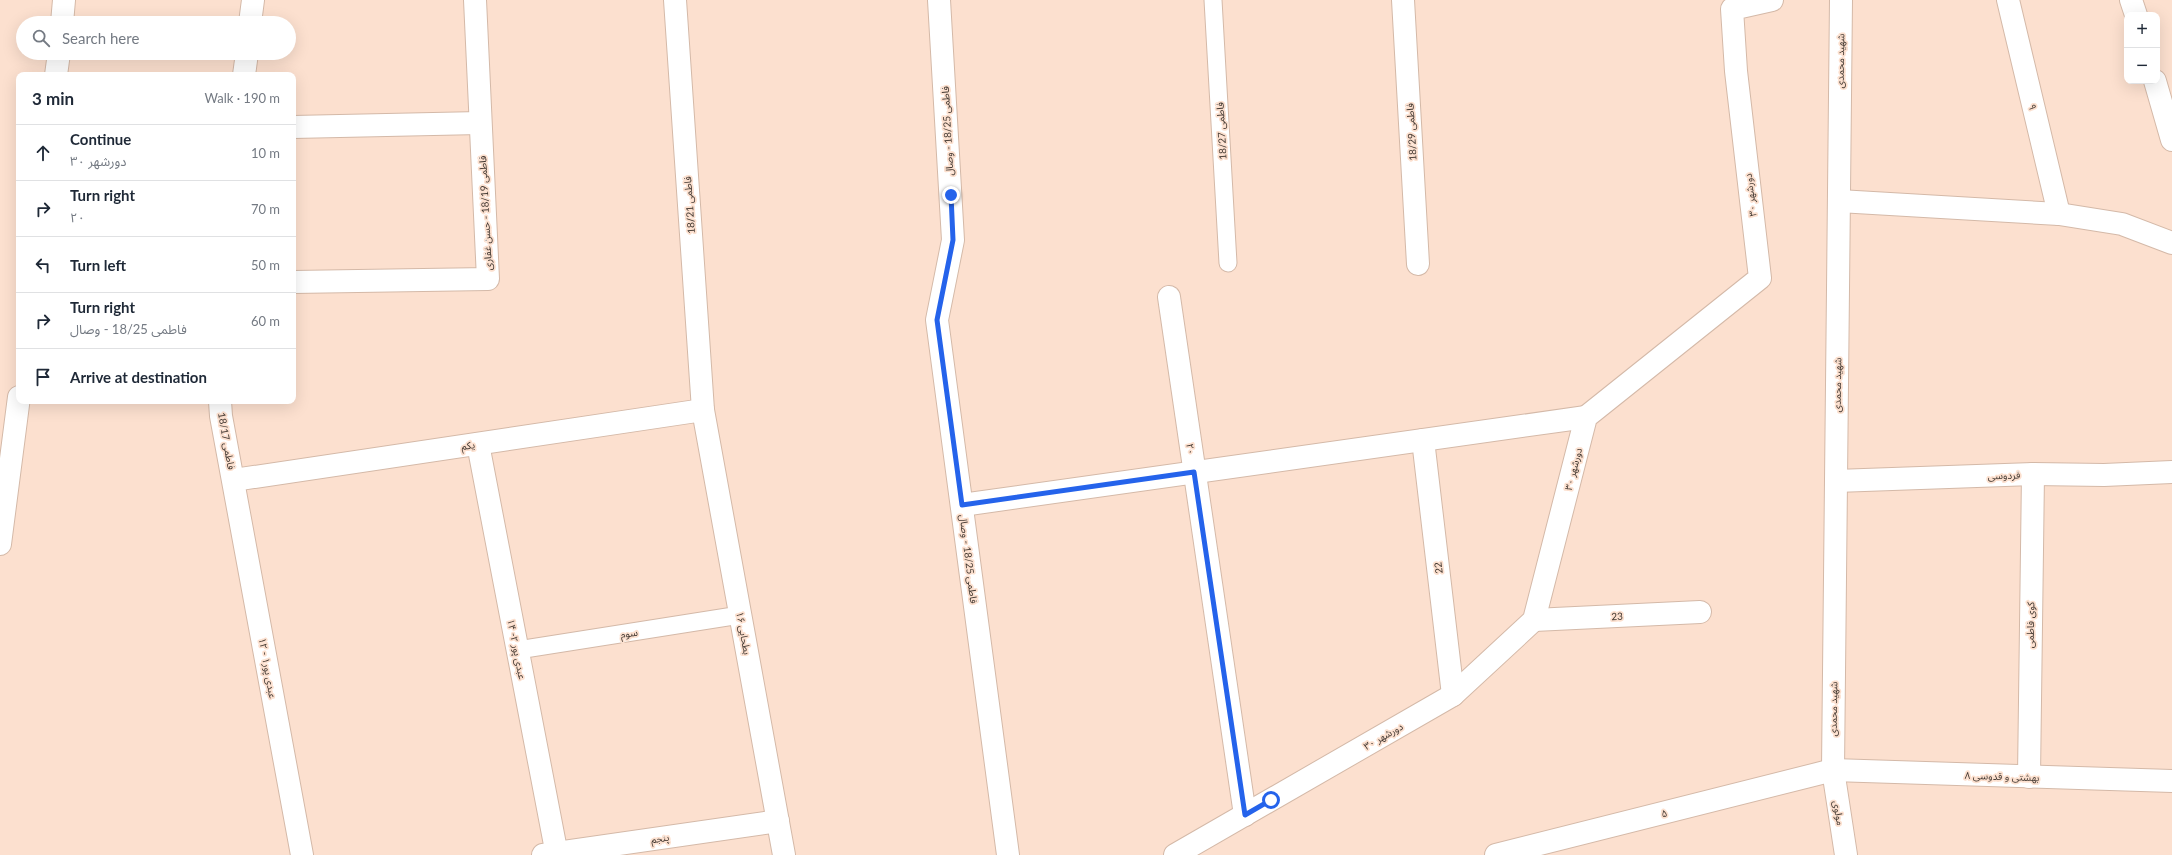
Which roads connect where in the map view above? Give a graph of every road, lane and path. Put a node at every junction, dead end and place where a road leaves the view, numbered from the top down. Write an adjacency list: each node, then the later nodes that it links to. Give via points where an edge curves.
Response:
1 (64, 0): 13 (street)
2 (253, 0): 14 (street)
3 (475, 0): 21 (street, فاطمی 18/19 - حسن غفاری)
4 (674, 0): 33 (street, فاطمی 18/21)
5 (939, 0): 42 (street, فاطمی 18/25 - وصال, via 953,240 937,320)
6 (1213, 0): 27 (lane, فاطمی 18/27)
7 (1403, 0): 28 (street, فاطمی 18/29)
8 (1772, 0): 34 (street, دورشهر ۳۰, via 1732,9 1736,72 1760,278)
9 (1840, 0): 24 (street, شهید محمدی)
10 (2008, 0): 25 (street, ۹)
11 (2131, 0): 12 (street)
12 (2135, 12)
13 (63, 16)
14 (251, 16)
15 (58, 60): 17 (street)
16 (246, 60): 18 (street)
17 (56, 72)
18 (244, 72)
19 (2156, 84): 20 (street)
20 (2167, 105): 23 (street)
21 (480, 123): 22 (street); 29 (street, فاطمی 18/19 - حسن غفاری, via 488,279)
22 (296, 127)
23 (2172, 140)
24 (1839, 201): 25 (street); 41 (street, شهید محمدی)
25 (2059, 214): 26 (street, via 2122,224)
26 (2172, 243)
27 (1228, 263)
28 (1418, 264)
29 (296, 282)
30 (1169, 297): 37 (street, ۲۰)
31 (18, 404): 43 (street)
32 (220, 404): 40 (street, فاطمی 18/17)
33 (703, 410): 36 (street, یکم); 45 (street, بطحایی ۱۶)
34 (1586, 417): 35 (street); 46 (street, دورشهر ۳۰)
35 (1423, 440): 37 (street); 48 (street, 22)
36 (478, 444): 40 (street, یکم); 47 (street, عبدی پور ۲- ۱۴)
37 (1194, 472): 42 (street); 52 (street, ۲۰)
38 (2172, 472): 39 (street, فردوسی, via 2104,475)
39 (2033, 474): 41 (street, فردوسی); 50 (street, کوی فاطمی)
40 (234, 480): 55 (street, عبدی پور۱ - ۱۲)
41 (1836, 481): 49 (street, شهید محمدی)
42 (962, 505): 57 (street, فاطمی 18/25 - وصال)
43 (0, 544)
44 (1700, 612): 46 (street, 23)
45 (740, 615): 47 (lane, سوم); 53 (street, بطحایی ۱۶)
46 (1534, 620): 48 (street, دورشهر ۳۰)
47 (518, 650): 54 (street, عبدی پور ۲- ۱۴)
48 (1453, 695): 52 (street, دورشهر ۳۰)
49 (1832, 770): 50 (street, بهشتی و قدوسی ۸); 59 (street, ۵); 60 (street, مولوی)
50 (2029, 777): 51 (street, بهشتی و قدوسی ۸)
51 (2172, 781)
52 (1245, 815): 58 (street, دورشهر ۳۰)
53 (778, 821): 54 (street, پنجم); 56 (street, بطحایی ۱۶)
54 (551, 854)
55 (302, 855)
56 (784, 855)
57 (1008, 855)
58 (1174, 855)
59 (1496, 855)
60 (1846, 855)

